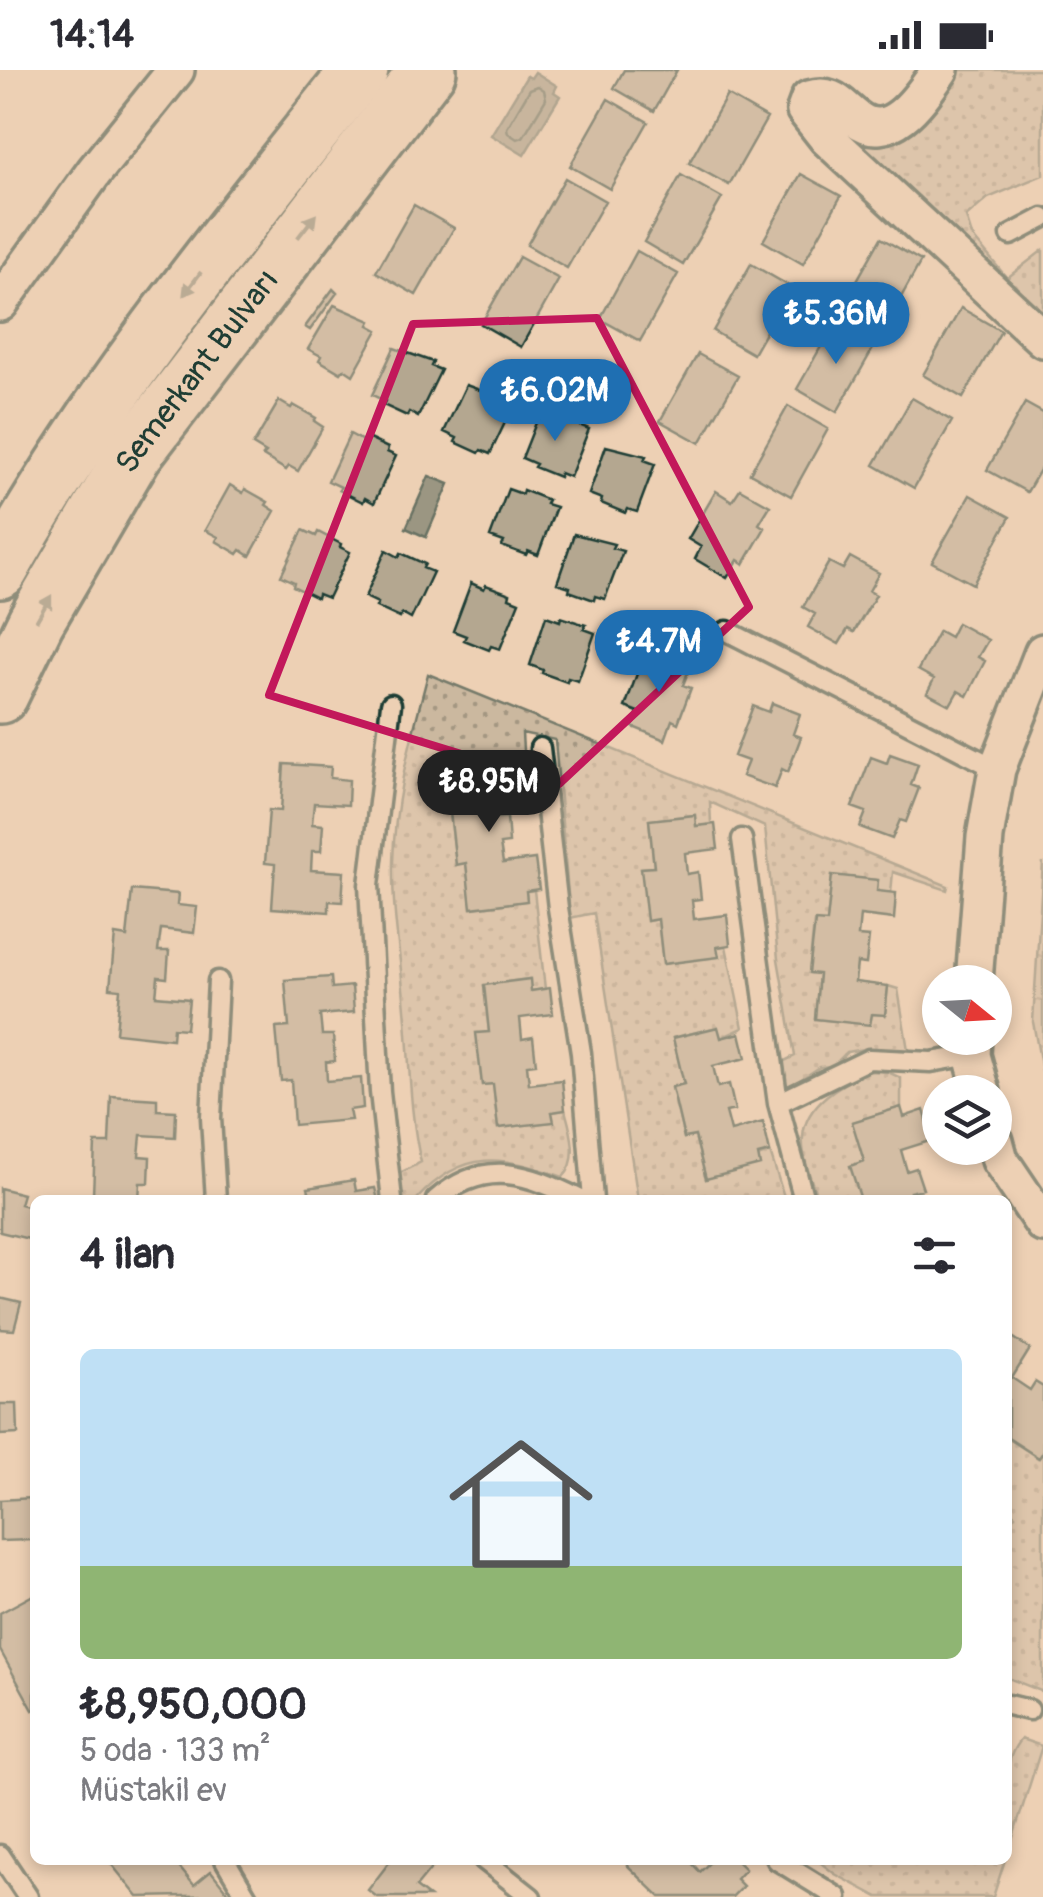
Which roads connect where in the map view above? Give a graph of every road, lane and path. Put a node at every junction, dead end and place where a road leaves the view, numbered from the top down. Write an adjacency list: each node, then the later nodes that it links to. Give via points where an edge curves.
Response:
1 (176, 70): 7 (street)
2 (360, 70): 9 (main road, Semerkant Bulvarı, one-way to 9, via 98,411)
3 (428, 70): 12 (main road, Semerkant Bulvarı, one-way to 3, via 133,455)
4 (940, 70): 8 (street, via 887,126 856,119 824,96 808,99 806,110)
5 (1043, 218): 6 (lane)
6 (1011, 236)
7 (0, 303)
8 (1043, 339)
9 (0, 570)
10 (728, 631): 15 (lane)
11 (1043, 652): 15 (street)
12 (0, 695)
13 (391, 704): 23 (lane, via 370,885)
14 (540, 748): 26 (lane)
15 (997, 770): 17 (street)
16 (742, 839): 20 (lane)
17 (975, 965)
18 (218, 981): 22 (lane, via 211,1118)
19 (949, 1055): 20 (lane, via 931,1062 869,1059)
20 (778, 1103): 27 (lane)
21 (1003, 1165): 28 (street)
22 (216, 1195)
23 (391, 1195)
24 (442, 1195): 25 (lane, via 478,1175 508,1172)
25 (571, 1195)
26 (594, 1195)
27 (803, 1195)
28 (1043, 1224)
29 (1012, 1706): 30 (lane)
30 (1030, 1710)
31 (0, 1854): 35 (lane)
32 (229, 1865): 36 (lane)
33 (490, 1865): 37 (lane)
34 (786, 1865): 38 (lane)
35 (28, 1897)
36 (247, 1897)
37 (532, 1897)
38 (838, 1897)

